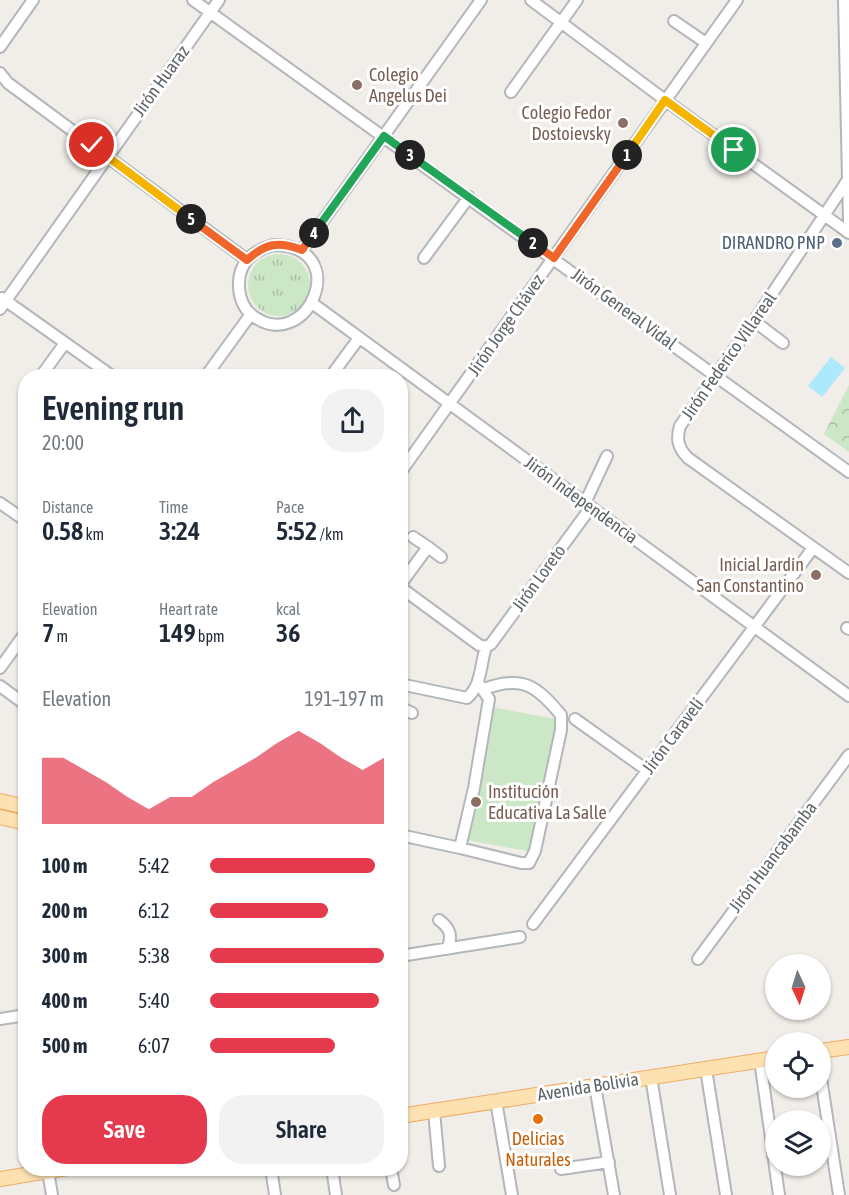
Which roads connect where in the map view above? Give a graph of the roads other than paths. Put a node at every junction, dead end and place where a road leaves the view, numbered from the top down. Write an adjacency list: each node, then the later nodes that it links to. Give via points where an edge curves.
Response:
1 (33, 0): 14 (street)
2 (193, 0): 9 (street, Jirón General Vidal)
3 (219, 0): 9 (street, Jirón Huaraz)
4 (480, 0): 18 (street)
5 (531, 0): 11 (street)
6 (577, 0): 11 (street)
7 (737, 0): 13 (street, Jirón Jorge Chávez)
8 (844, 0): 12 (street)
9 (210, 12): 18 (street, Jirón General Vidal); 19 (street, Jirón Huaraz)
10 (674, 21): 13 (street)
11 (561, 22): 16 (street); 17 (street)
12 (846, 22): 20 (street)
13 (706, 43): 17 (street, Jirón Jorge Chávez)
14 (0, 47)
15 (0, 73): 19 (street)
16 (511, 92)
17 (665, 100): 22 (street); 27 (street, Jirón Jorge Chávez)
18 (384, 136): 21 (street, Jirón General Vidal); 25 (street)
19 (107, 156): 28 (street); 29 (street, Jirón Huaraz)
20 (848, 181): 22 (street, Jirón Federico Villareal); 23 (street)
21 (468, 197): 26 (street); 27 (street, Jirón General Vidal)
22 (825, 216): 24 (street); 32 (street, Jirón Federico Villareal)
23 (849, 222)
24 (849, 233)
25 (302, 250): 28 (street, via 273,245 258,250); 30 (street, via 316,274 317,289)
26 (424, 258)
27 (554, 258): 42 (street, Jirón General Vidal); 43 (street, Jirón Jorge Chávez)
28 (247, 260): 31 (street, via 241,270 239,294)
29 (2, 302): 34 (street)
30 (312, 303): 31 (street, via 305,313 284,323 261,321); 33 (street, Jirón Independencia)
31 (251, 314): 38 (street)
32 (754, 321): 35 (street); 42 (street, Jirón Federico Villareal)
33 (359, 338): 39 (street); 40 (street, Jirón Independencia)
34 (65, 343): 36 (street); 37 (street)
35 (783, 343)
36 (46, 369)
37 (102, 369)
38 (211, 369)
39 (336, 369)
40 (402, 369)
41 (408, 374): 43 (street, Jirón Independencia)
42 (715, 375): 46 (street, Jirón General Vidal); 52 (street, Jirón Federico Villareal, via 680,426 678,445 682,452)
43 (450, 404): 45 (street, Jirón Jorge Chávez); 48 (street, Jirón Independencia)
44 (607, 456): 48 (street, Jirón Loreto)
45 (408, 462)
46 (849, 472)
47 (0, 503): 49 (street)
48 (588, 505): 57 (street, Jirón Independencia); 59 (street, Jirón Loreto)
49 (18, 515)
50 (413, 537): 51 (street)
51 (428, 547): 53 (street); 55 (street)
52 (813, 548): 54 (street, Jirón Federico Villareal); 57 (street, Jirón Caravelí)
53 (441, 557)
54 (849, 573)
55 (408, 575)
56 (408, 592): 59 (street)
57 (755, 627): 64 (street, Jirón Independencia); 70 (street, Jirón Caravelí)
58 (18, 643): 60 (street)
59 (486, 647): 63 (street)
60 (0, 668)
61 (0, 686): 65 (street)
62 (408, 686): 63 (street, via 467,698)
63 (481, 687): 76 (street, via 489,699); 76 (street, via 517,682 538,690 561,715 561,730 530,863)
64 (849, 696)
65 (18, 699)
66 (408, 711): 67 (street)
67 (412, 713)
68 (575, 719): 70 (street)
69 (849, 756): 82 (street, Jirón Huancabamba)
70 (648, 771): 78 (street, Jirón Caravelí)
71 (0, 801): 72 (main road)
72 (18, 805)
73 (0, 817): 74 (main road)
74 (18, 821)
75 (408, 838): 76 (street)
76 (460, 848)
77 (439, 920): 80 (street, via 450,933)
78 (533, 924)
79 (520, 937): 80 (street)
80 (447, 949): 81 (street)
81 (408, 955)
82 (698, 959)
83 (18, 1016): 84 (street)
84 (0, 1019)
85 (849, 1047): 86 (main road)
86 (831, 1049)
87 (765, 1059): 88 (main road, Avenida Bolivia)
88 (760, 1060): 89 (main road, Avenida Bolivia); 113 (street)
89 (706, 1069): 90 (main road, Avenida Bolivia); 112 (street)
90 (651, 1077): 91 (main road, Avenida Bolivia); 111 (street)
91 (595, 1086): 93 (main road, Avenida Bolivia); 96 (street)
92 (824, 1098): 114 (street)
93 (496, 1101): 94 (main road, Avenida Bolivia); 109 (street)
94 (434, 1111): 95 (main road, Avenida Bolivia); 97 (street)
95 (408, 1115)
96 (609, 1162): 98 (street); 110 (street)
97 (439, 1166)
98 (561, 1169)
99 (18, 1176): 104 (main road)
100 (49, 1176): 106 (street)
101 (272, 1176): 107 (street)
102 (333, 1176): 108 (street)
103 (392, 1176): 105 (street)
104 (0, 1179)
105 (394, 1185)
106 (52, 1195)
107 (275, 1195)
108 (336, 1195)
109 (512, 1195)
110 (614, 1195)
111 (670, 1195)
112 (726, 1195)
113 (779, 1195)
114 (839, 1195)

